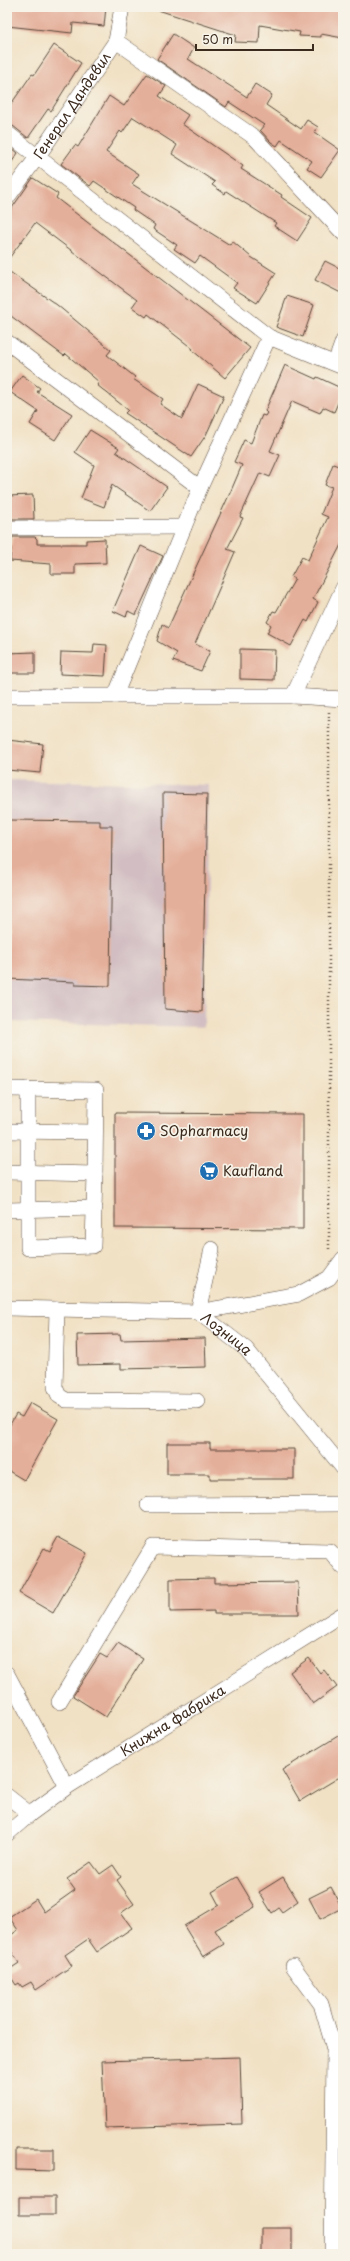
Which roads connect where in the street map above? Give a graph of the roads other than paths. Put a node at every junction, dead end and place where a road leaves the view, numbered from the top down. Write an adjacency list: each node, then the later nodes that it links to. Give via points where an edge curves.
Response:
1 (122, 7): 2 (street, Генерал Дандевил)
2 (116, 41): 4 (street, Генерал Дандевил); 6 (street, via 254,137)
3 (7, 133): 4 (street)
4 (38, 156): 5 (street, Генерал Дандевил); 7 (street)
5 (7, 198)
6 (343, 233)
7 (269, 337): 10 (street); 11 (street)
8 (343, 341): 10 (street)
9 (7, 342): 11 (street)
10 (339, 365)
11 (200, 488): 12 (street)
12 (184, 527): 13 (street); 16 (street)
13 (7, 528)
14 (343, 588): 17 (street)
15 (7, 696): 16 (street)
16 (115, 696): 17 (street)
17 (293, 696): 18 (street)
18 (336, 698)
19 (7, 1089): 20 (street)
20 (28, 1089): 22 (street); 23 (street, via 96,1090)
21 (7, 1131): 22 (street)
22 (28, 1131): 23 (street); 24 (street)
23 (95, 1132): 26 (street)
24 (27, 1171): 25 (street); 26 (street); 29 (street)
25 (7, 1172)
26 (95, 1174): 27 (street)
27 (95, 1208): 29 (street); 29 (street, via 93,1246 28,1248)
28 (7, 1210): 29 (street)
29 (27, 1210)
30 (212, 1249): 34 (street)
31 (336, 1257): 34 (street, via 329,1278 299,1294)
32 (7, 1308): 33 (street, Лозница)
33 (57, 1309): 34 (street, Лозница); 35 (street, via 55,1387 59,1396 66,1400)
34 (198, 1312): 36 (street, Лозница, via 246,1349)
35 (196, 1401)
36 (343, 1468)
37 (343, 1504): 38 (street)
38 (148, 1505)
39 (343, 1567): 42 (street, via 330,1551 154,1547)
40 (343, 1614): 43 (street, Книжна фабрика)
41 (7, 1674): 43 (street)
42 (59, 1702)
43 (67, 1787): 45 (street, Книжна фабрика)
44 (7, 1796): 45 (street)
45 (30, 1814): 46 (street, Книжна фабрика)
46 (7, 1834)
47 (293, 1966): 48 (street, via 321,2004 334,2049)
48 (332, 2254)

